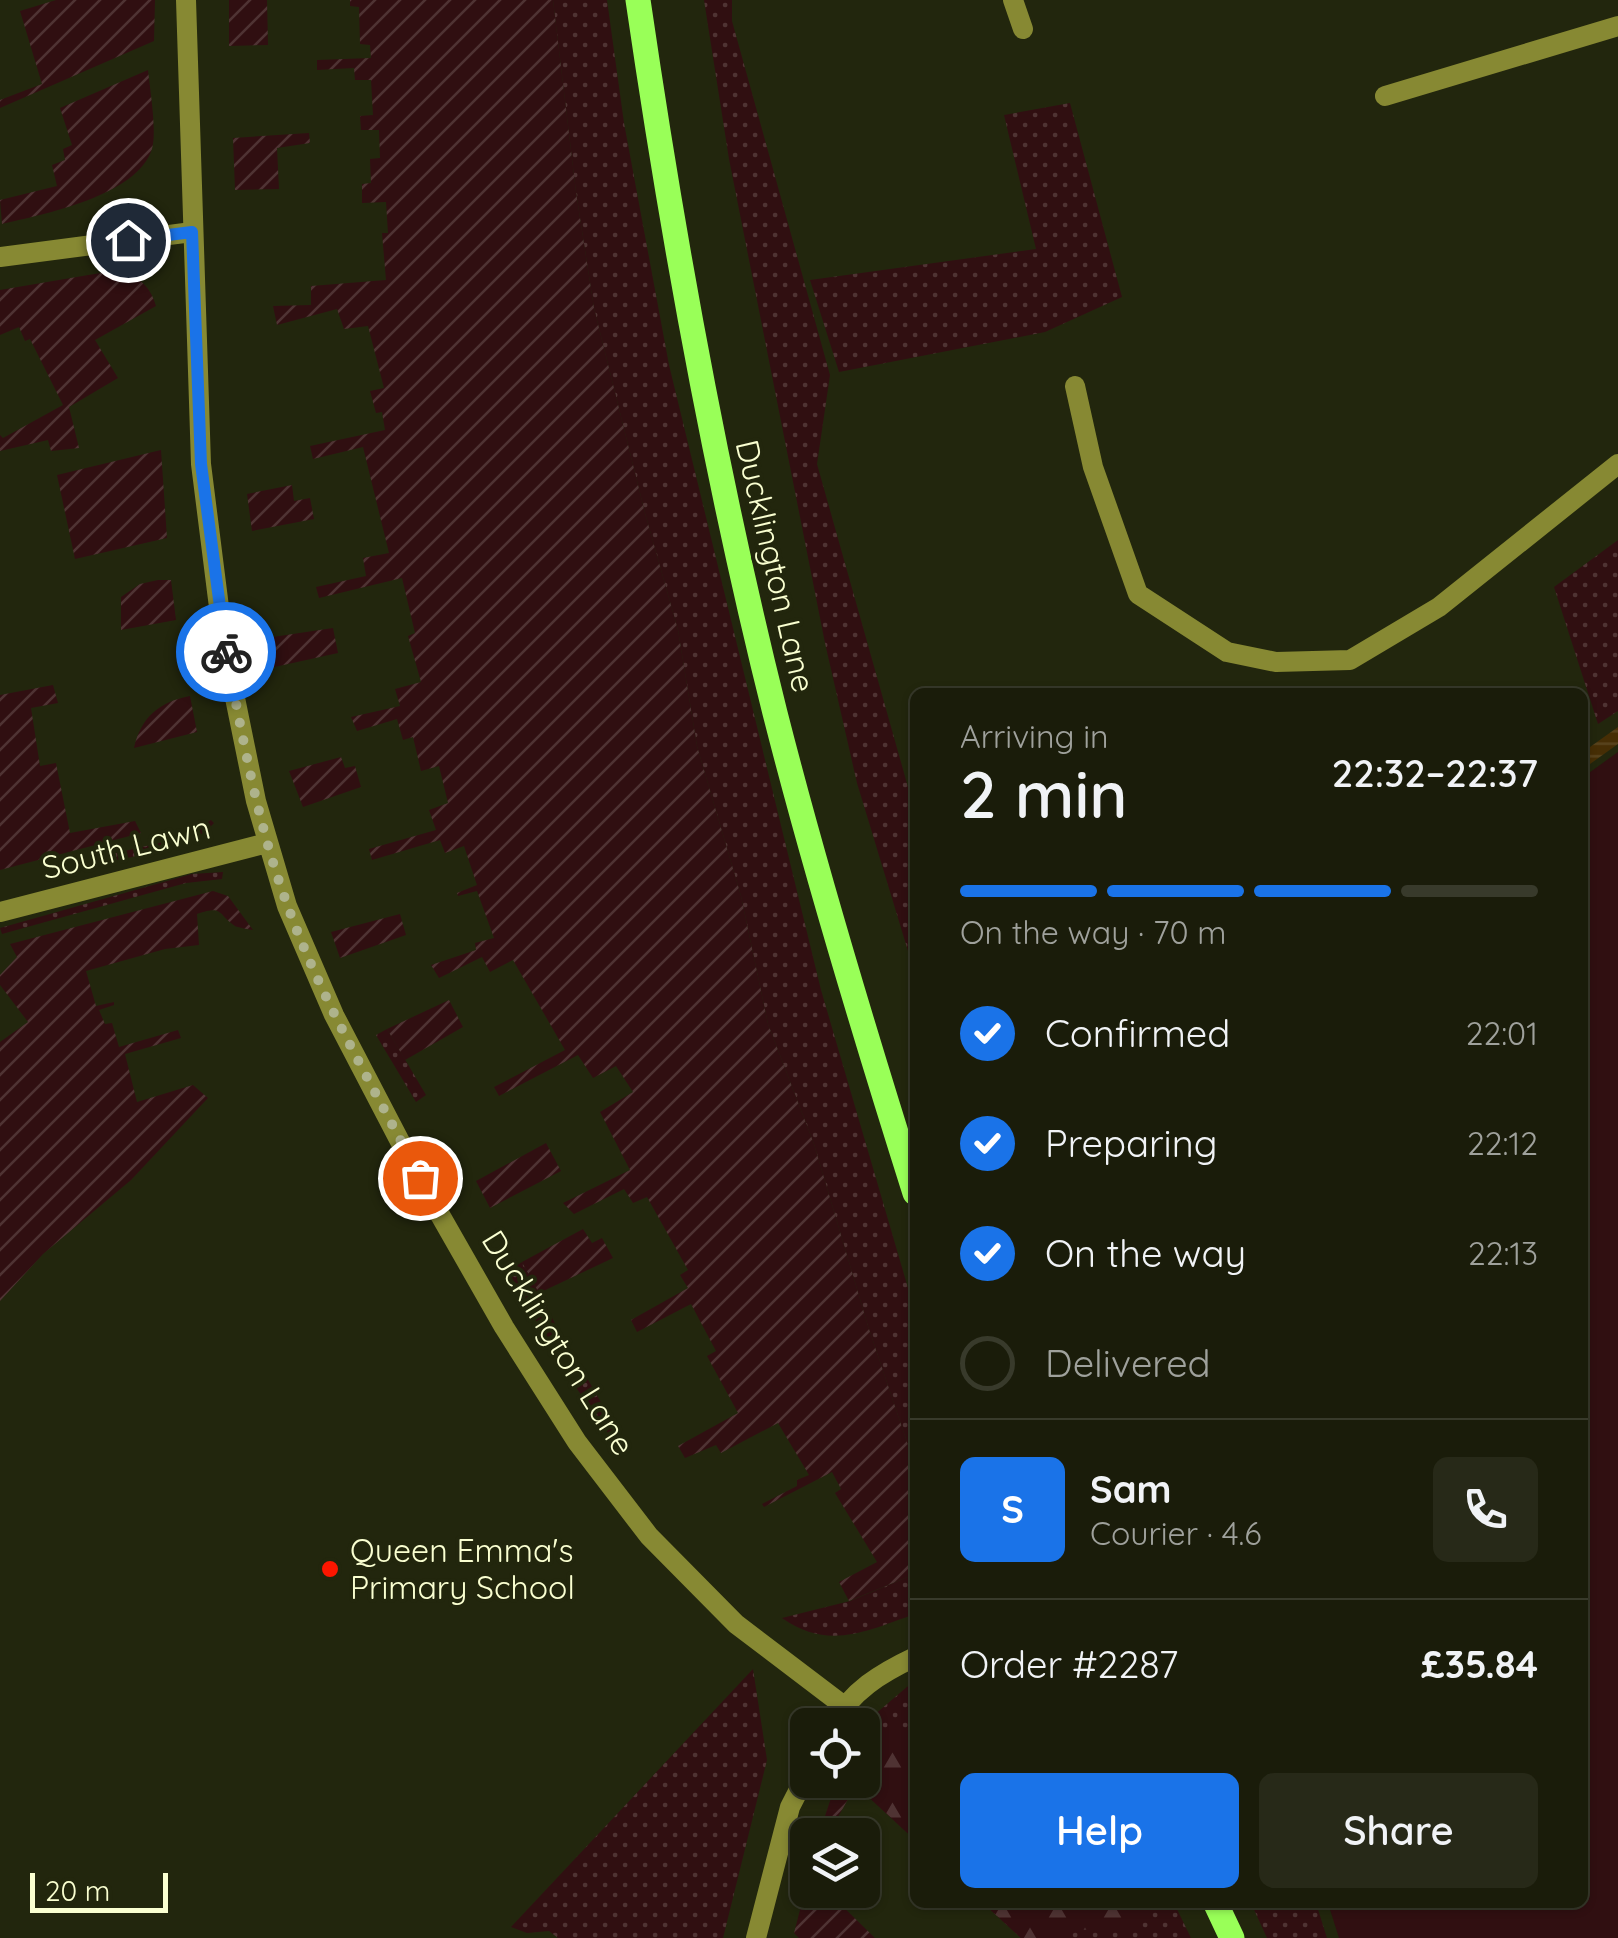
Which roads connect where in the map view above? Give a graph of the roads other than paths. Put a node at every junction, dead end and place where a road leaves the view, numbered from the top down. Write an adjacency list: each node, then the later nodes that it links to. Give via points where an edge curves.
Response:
1 (186, 0): 7 (street, Ducklington Lane)
2 (638, 0): 13 (main road, Ducklington Lane, via 712,434 776,714)
3 (1013, 0): 5 (street)
4 (1618, 26): 6 (street)
5 (1024, 29)
6 (1385, 96)
7 (192, 232): 8 (street); 11 (street, Ducklington Lane, via 210,538 223,639)
8 (0, 258)
9 (1075, 386): 10 (street, via 1092,467 1138,594 1228,652 1276,662 1350,660 1439,607)
10 (1618, 464)
11 (268, 843): 12 (street, South Lawn); 15 (street, Ducklington Lane, via 334,1015 474,1276 577,1442 649,1536 736,1624)
12 (0, 912)
13 (910, 1177)
14 (910, 1659): 15 (street)
15 (844, 1706)
16 (795, 1798): 18 (street)
17 (1218, 1908): 19 (main road)
18 (756, 1938)
19 (1232, 1938)

